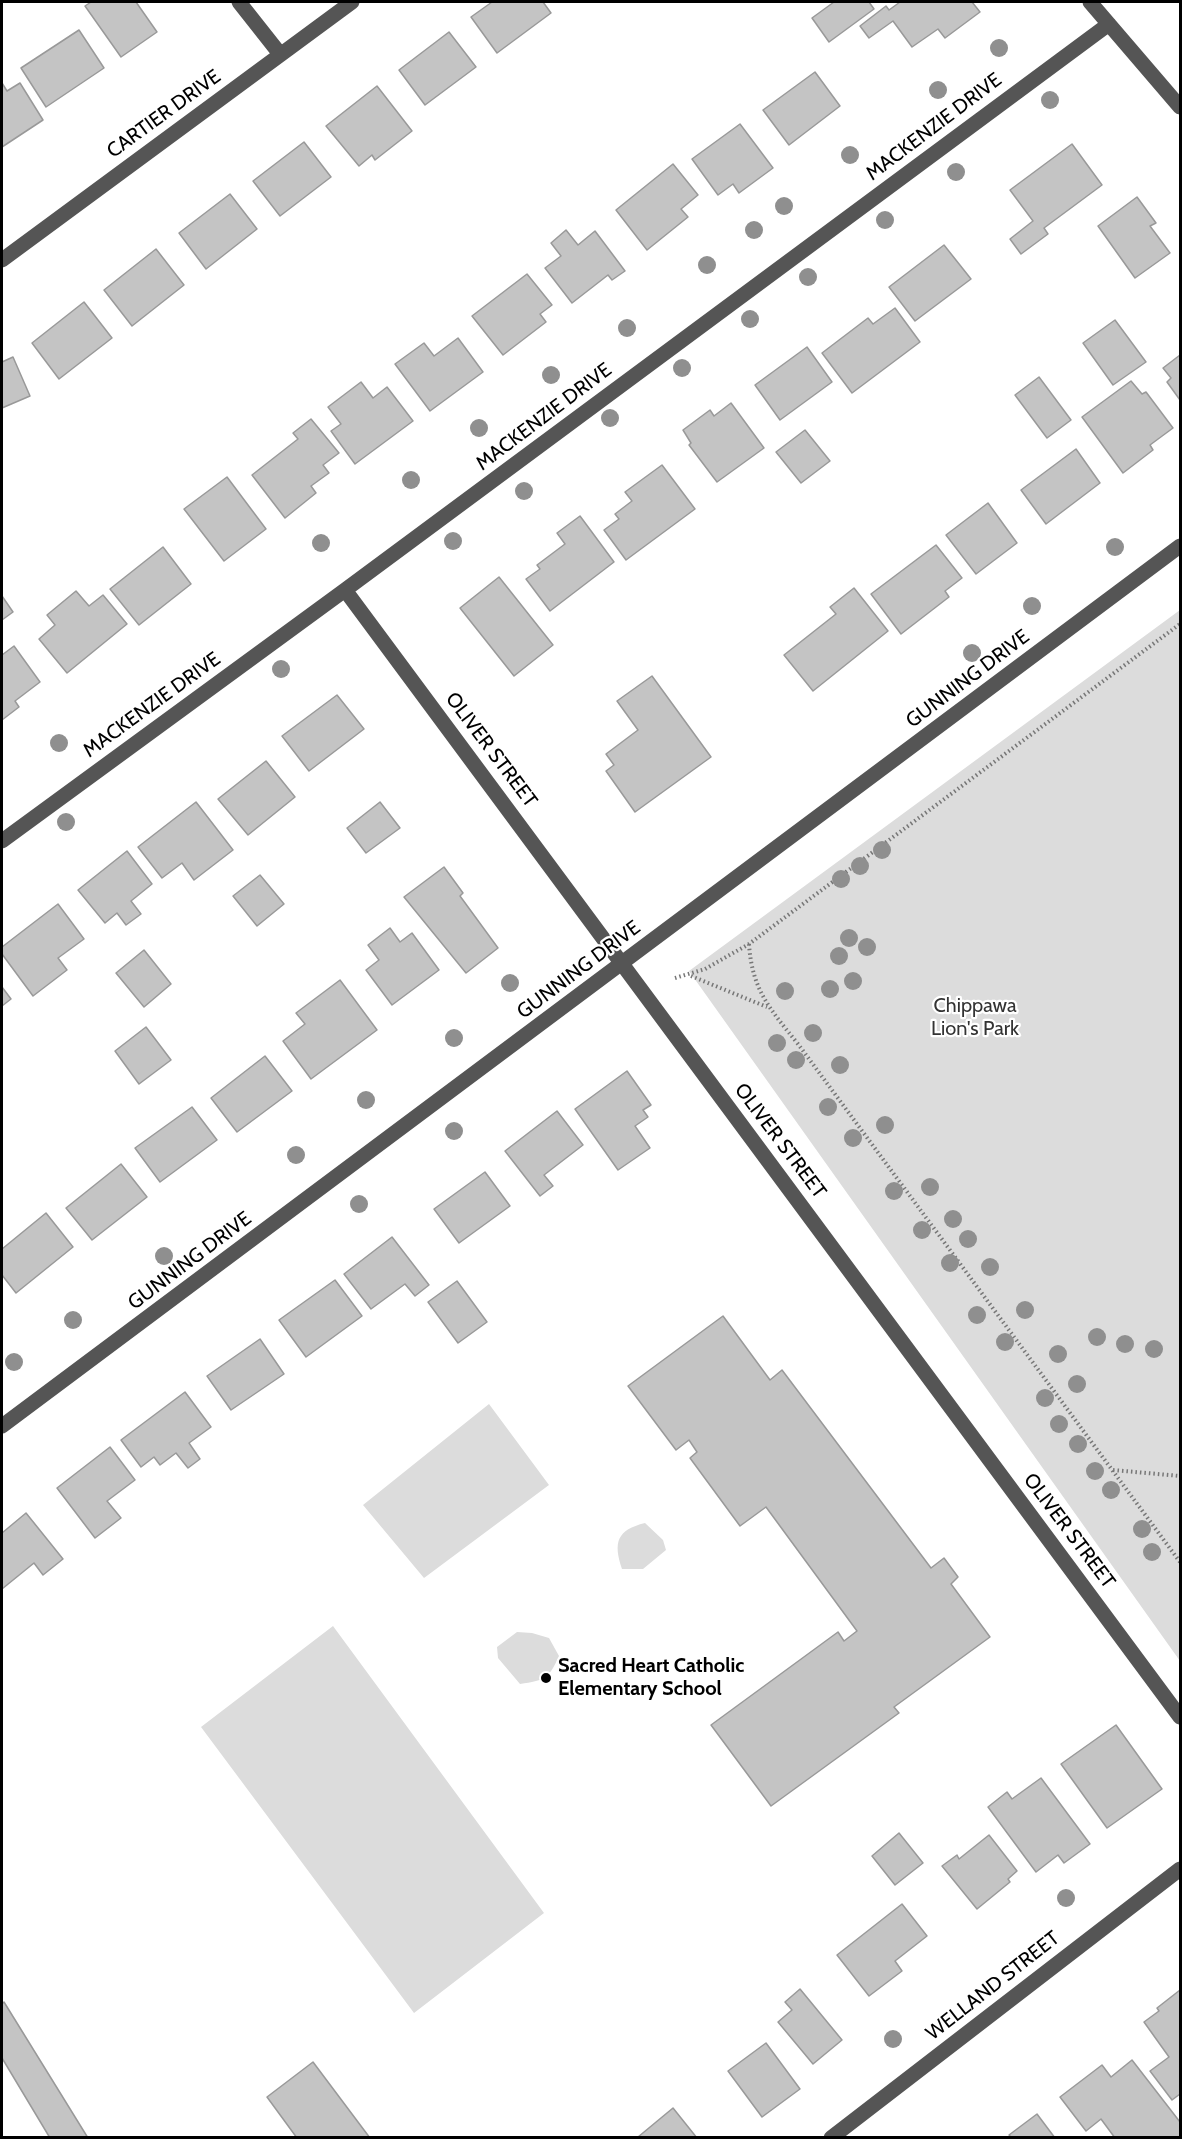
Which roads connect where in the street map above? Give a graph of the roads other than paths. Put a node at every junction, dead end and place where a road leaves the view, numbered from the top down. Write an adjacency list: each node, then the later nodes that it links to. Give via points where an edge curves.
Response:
1 (239, 2): 5 (street)
2 (352, 2): 5 (street, CARTIER DRIVE)
3 (1090, 2): 4 (street)
4 (1108, 24): 6 (street); 9 (street, MACKENZIE DRIVE)
5 (280, 54): 7 (street, CARTIER DRIVE)
6 (1180, 107)
7 (2, 260)
8 (1180, 546): 11 (street, GUNNING DRIVE)
9 (345, 590): 10 (street, MACKENZIE DRIVE); 11 (street, OLIVER STREET)
10 (2, 841)
11 (623, 964): 12 (street, GUNNING DRIVE); 13 (street, OLIVER STREET)
12 (2, 1426)
13 (1180, 1717)
14 (1180, 1869): 15 (street, WELLAND STREET)
15 (831, 2138)

